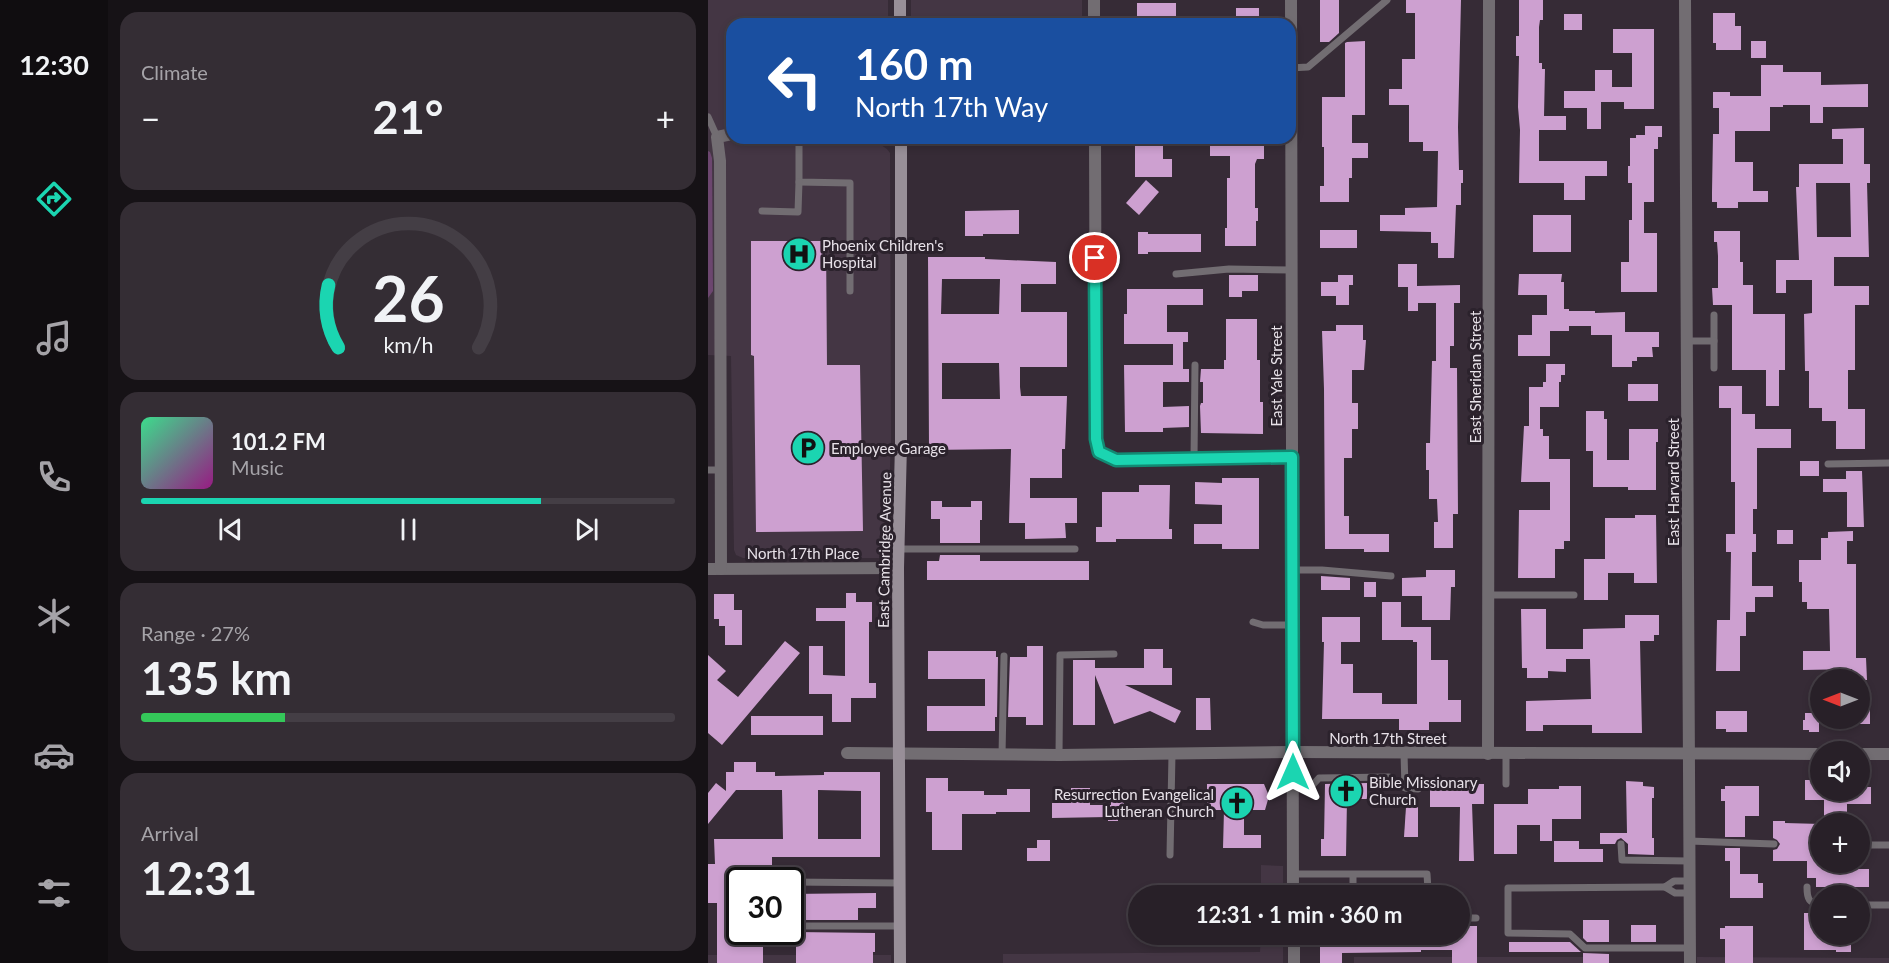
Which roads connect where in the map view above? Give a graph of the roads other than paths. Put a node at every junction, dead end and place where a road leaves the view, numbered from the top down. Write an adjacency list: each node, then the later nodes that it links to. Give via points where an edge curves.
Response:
1 (900, 0): 7 (street)
2 (1094, 0): 8 (street)
3 (1291, 0): 9 (street, East Yale Street)
4 (1387, 0): 10 (lane, via 1308,67)
5 (1489, 0): 42 (street, East Sheridan Street)
6 (1685, 0): 27 (street, East Harvard Street)
7 (900, 18)
8 (1094, 18)
9 (1291, 18)
10 (1296, 68)
11 (708, 117): 13 (lane)
12 (726, 135): 13 (street)
13 (717, 137): 24 (street)
14 (799, 144): 18 (lane)
15 (901, 144): 35 (street, East Cambridge Avenue)
16 (1095, 144): 31 (street, via 1099,452 1116,460)
17 (1290, 144): 20 (street, East Yale Street)
18 (799, 182): 19 (lane, via 798,212); 22 (lane, via 850,183)
19 (762, 212)
20 (1291, 270): 21 (lane, via 1229,269); 30 (street, East Yale Street)
21 (1176, 274)
22 (850, 291)
23 (708, 306): 24 (street)
24 (722, 306): 34 (street)
25 (1714, 315): 26 (lane)
26 (1714, 340): 27 (lane); 29 (lane)
27 (1688, 341): 60 (street, East Harvard Street)
28 (1195, 365): 31 (lane)
29 (1714, 368)
30 (1292, 457): 31 (street); 40 (street, East Yale Street)
31 (1194, 459)
32 (1889, 463): 33 (lane)
33 (1828, 464)
34 (714, 470): 39 (street)
35 (898, 549): 36 (lane); 37 (street, East Cambridge Avenue)
36 (1075, 549)
37 (898, 568): 39 (street, North 17th Place); 51 (street, East Cambridge Avenue)
38 (708, 569): 39 (street, North 17th Place)
39 (721, 569)
40 (1291, 570): 41 (lane); 45 (street, East Yale Street)
41 (1390, 576)
42 (1489, 595): 43 (lane); 53 (street, East Sheridan Street)
43 (1574, 595)
44 (1253, 622): 45 (lane)
45 (1292, 625): 48 (street, East Yale Street)
46 (1114, 654): 59 (lane, via 1060,655)
47 (1004, 656): 58 (lane)
48 (1293, 752): 50 (street, North 17th Street); 52 (street, North 17th Street); 63 (street, East Yale Street)
49 (847, 753): 51 (street, North 17th Street)
50 (1404, 753): 53 (street, North 17th Street); 64 (lane, via 1405,788)
51 (900, 754): 58 (street, North 17th Street); 75 (street, East Cambridge Avenue)
52 (1172, 754): 59 (street, North 17th Street); 70 (lane)
53 (1488, 754): 54 (street, North 17th Street)
54 (1506, 754): 60 (street, North 17th Street); 62 (lane)
55 (1810, 754): 60 (street, North 17th Street)
56 (1870, 754): 57 (street)
57 (1889, 754)
58 (1002, 755): 59 (street, North 17th Street)
59 (1059, 755)
60 (1688, 755): 65 (street, East Harvard Street)
61 (1389, 777): 63 (lane, via 1318,778 1310,788)
62 (1506, 784)
63 (1293, 787): 72 (street, East Yale Street)
64 (1418, 789)
65 (1689, 841): 67 (lane); 71 (street, East Harvard Street)
66 (1621, 844): 71 (lane, via 1622,860)
67 (1774, 844)
68 (1870, 845): 69 (lane)
69 (1889, 845)
70 (1170, 855)
71 (1689, 861): 78 (street, East Harvard Street)
72 (1293, 874): 73 (lane); 76 (street, East Yale Street)
73 (1353, 874): 73 (lane, via 1427,874 1428,890 1353,890)
74 (804, 882): 75 (lane)
75 (900, 883): 86 (street, East Cambridge Avenue)
76 (1293, 885)
77 (1665, 887): 78 (lane, via 1675,893); 78 (lane, via 1674,881); 88 (lane, via 1508,888 1508,933 1570,934 1585,948)
78 (1689, 887): 88 (street, East Harvard Street)
79 (1807, 887): 80 (lane)
80 (1810, 902)
81 (1870, 905): 82 (lane)
82 (1889, 905)
83 (1470, 918): 84 (lane)
84 (1476, 918)
85 (804, 926): 86 (lane)
86 (900, 926): 89 (street, East Cambridge Avenue)
87 (1294, 945): 90 (street)
88 (1690, 948): 91 (street, East Harvard Street)
89 (900, 963)
90 (1294, 963)
91 (1690, 963)

